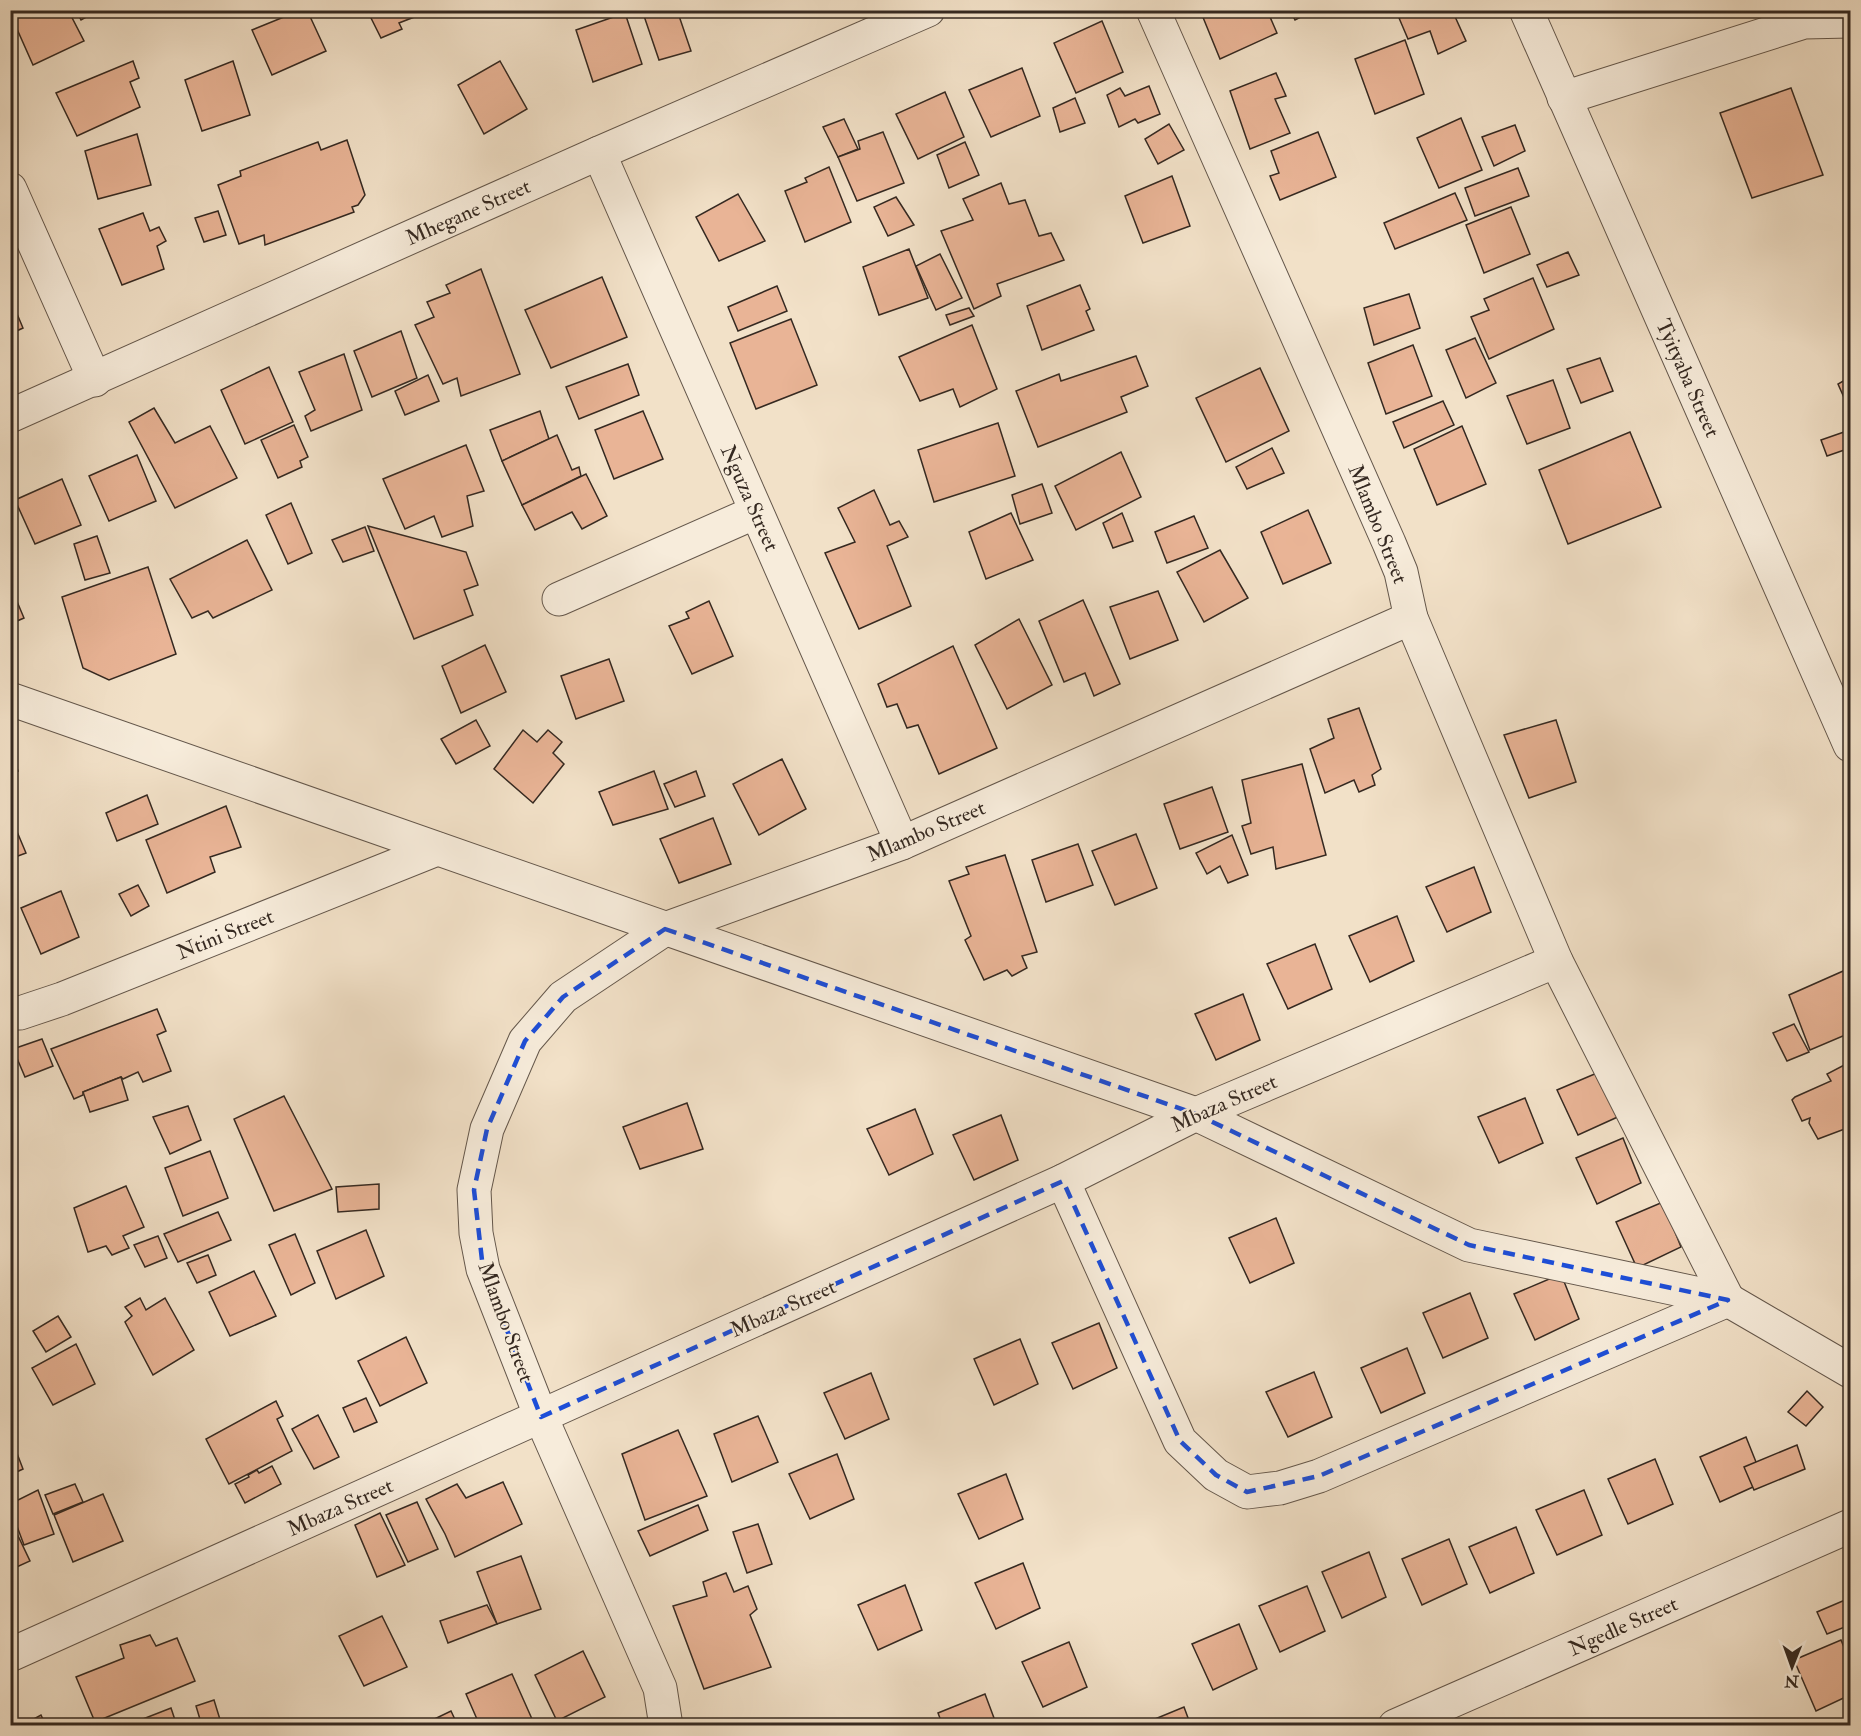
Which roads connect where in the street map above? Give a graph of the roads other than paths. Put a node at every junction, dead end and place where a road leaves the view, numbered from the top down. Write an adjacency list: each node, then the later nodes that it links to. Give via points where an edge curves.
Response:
1 (928, 10): 7 (street, Mhegane Street)
2 (1153, 10): 13 (street, Mlambo Street, via 1389,543 1401,572)
3 (1526, 10): 6 (street, Tyityaba Street)
4 (1801, 16): 5 (street); 6 (street)
5 (1851, 21)
6 (1564, 98): 15 (street, Tyityaba Street)
7 (599, 153): 9 (street, Mhegane Street); 11 (street, Nguza Street)
8 (10, 189): 9 (street)
9 (95, 380): 10 (street, Mhegane Street)
10 (10, 416)
11 (756, 512): 12 (street); 16 (street, Nguza Street)
12 (559, 599)
13 (1411, 618): 16 (street, Mlambo Street); 19 (street)
14 (10, 699): 17 (street)
15 (1851, 745)
16 (902, 843): 18 (street, Mlambo Street)
17 (437, 849): 18 (street); 20 (street, Ntini Street, via 62,999)
18 (665, 929): 21 (street); 25 (street, Mlambo Street, via 563,997 525,1041 487,1129 474,1190 476,1233 483,1269)
19 (1556, 961): 21 (street, Mbaza Street); 23 (street)
20 (10, 1013)
21 (1196, 1114): 22 (street, Mbaza Street); 23 (street, via 1470,1245)
22 (1063, 1181): 23 (street, via 1180,1441 1216,1475 1247,1492 1280,1488 1319,1476); 25 (street, Mbaza Street)
23 (1728, 1300): 24 (street)
24 (1851, 1371)
25 (541, 1417): 27 (street, Mbaza Street); 28 (street, Mlambo Street, via 660,1688)
26 (1851, 1526): 29 (street, Ngedle Street)
27 (10, 1655)
28 (666, 1725)
29 (1395, 1725)

